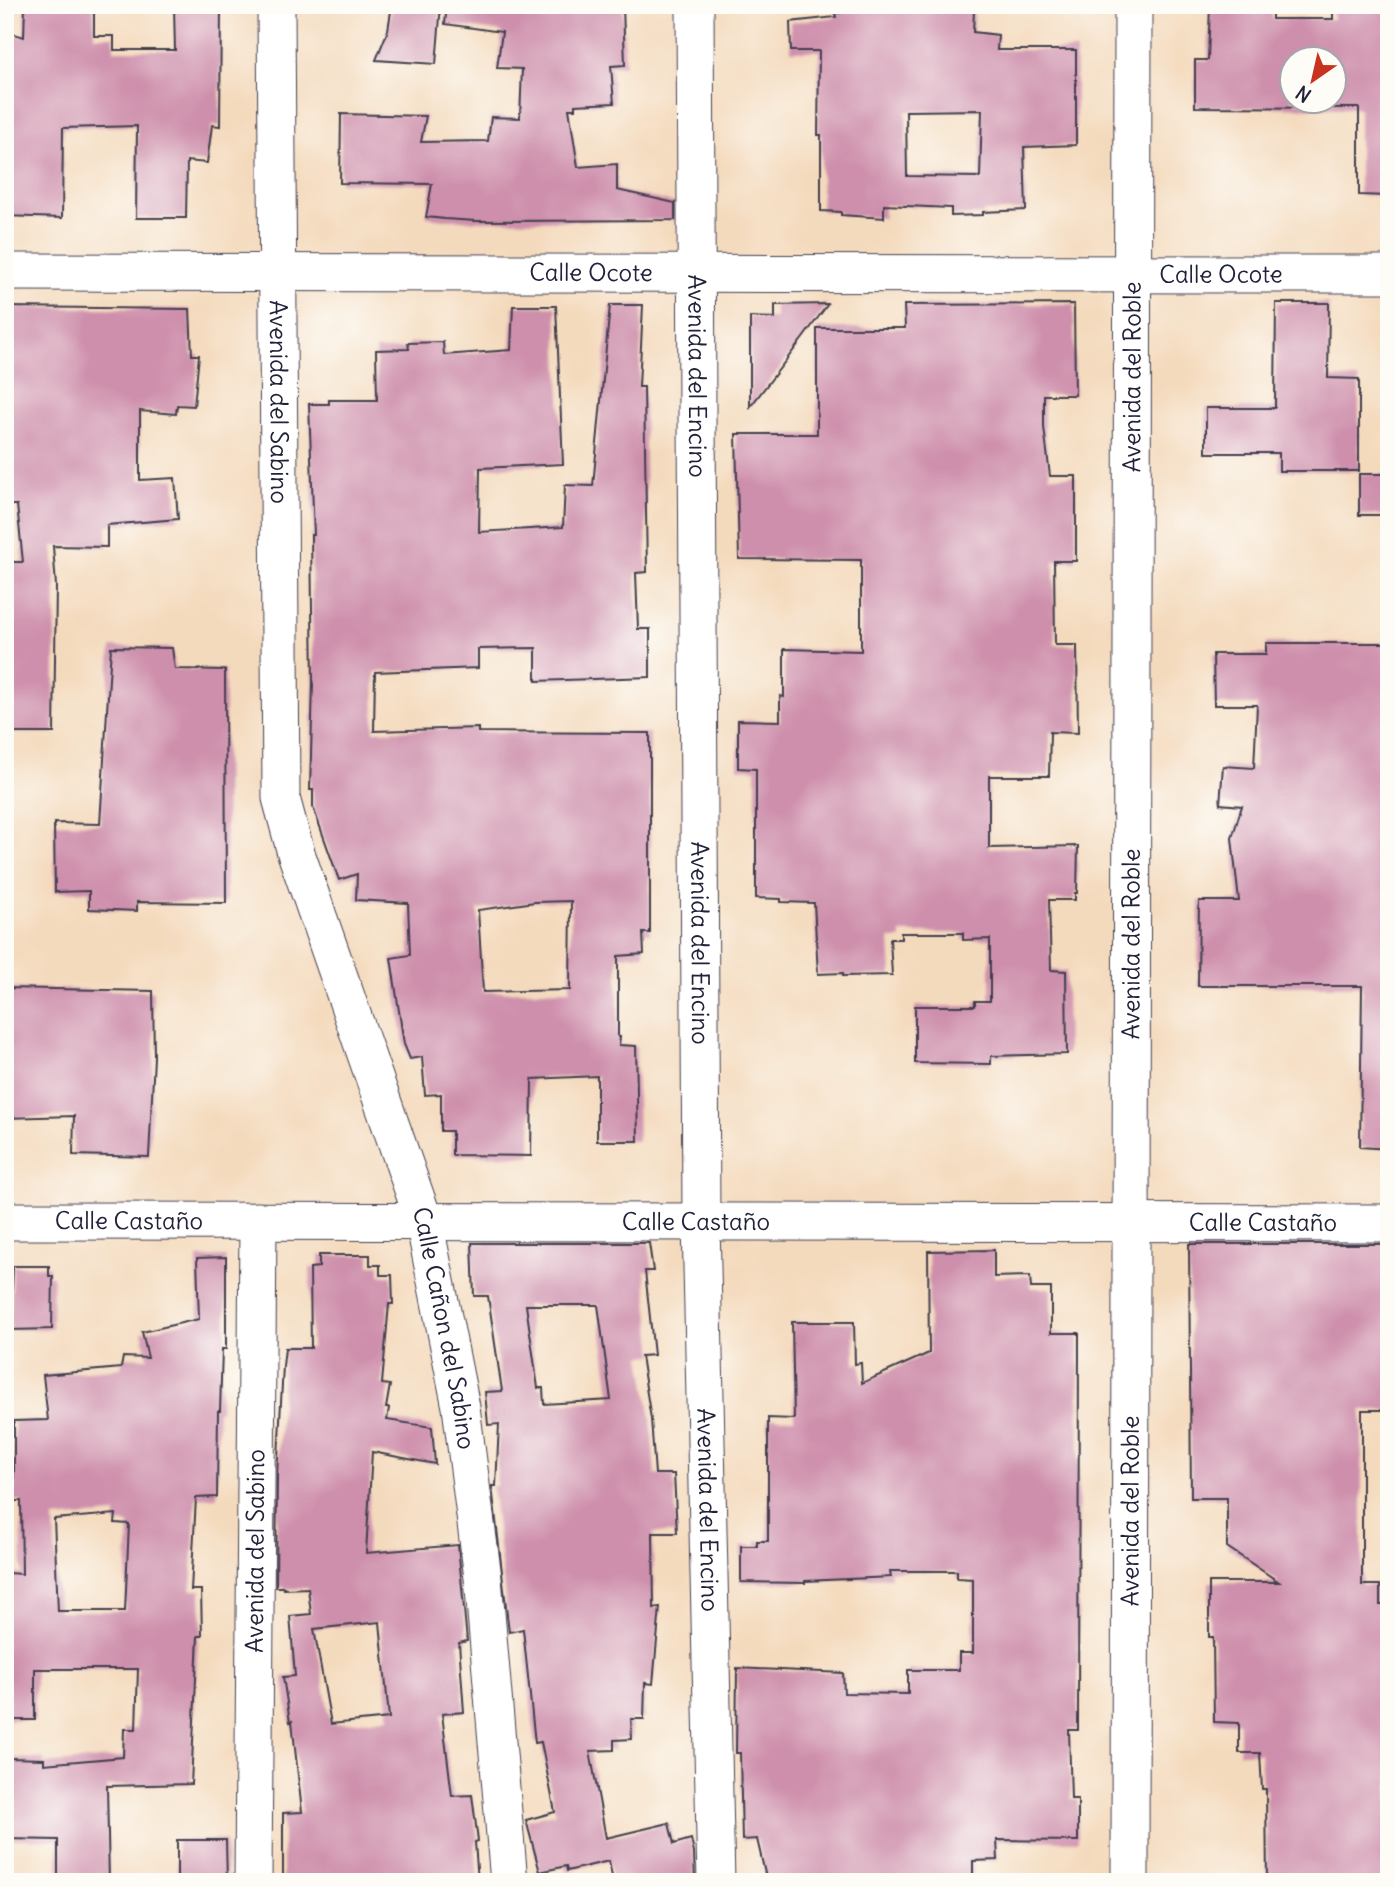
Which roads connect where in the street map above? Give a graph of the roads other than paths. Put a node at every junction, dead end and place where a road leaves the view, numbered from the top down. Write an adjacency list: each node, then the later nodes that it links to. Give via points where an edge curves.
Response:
1 (276, 5): 4 (street, Avenida del Sabino)
2 (695, 5): 6 (street, Avenida del Encino)
3 (1133, 5): 8 (street, Avenida del Roble)
4 (278, 271): 5 (street, Calle Ocote); 6 (street, Calle Ocote); 9 (street, Avenida del Sabino)
5 (5, 272)
6 (695, 272): 8 (street, Calle Ocote); 13 (street, Avenida del Encino)
7 (1389, 274): 8 (street, Calle Ocote)
8 (1133, 276): 14 (street, Avenida del Roble)
9 (281, 798): 12 (street, Calle Cañon del Sabino)
10 (5, 1221): 11 (street, Calle Castaño)
11 (258, 1221): 12 (street, Calle Castaño); 16 (street, Avenida del Sabino)
12 (424, 1221): 13 (street, Calle Castaño); 17 (street, Calle Cañon del Sabino, via 461,1407 483,1578)
13 (701, 1222): 14 (street, Calle Castaño); 18 (street, Avenida del Encino)
14 (1131, 1223): 15 (street, Calle Castaño); 19 (street, Avenida del Roble)
15 (1389, 1223)
16 (253, 1882)
17 (509, 1882)
18 (716, 1882)
19 (1130, 1882)

